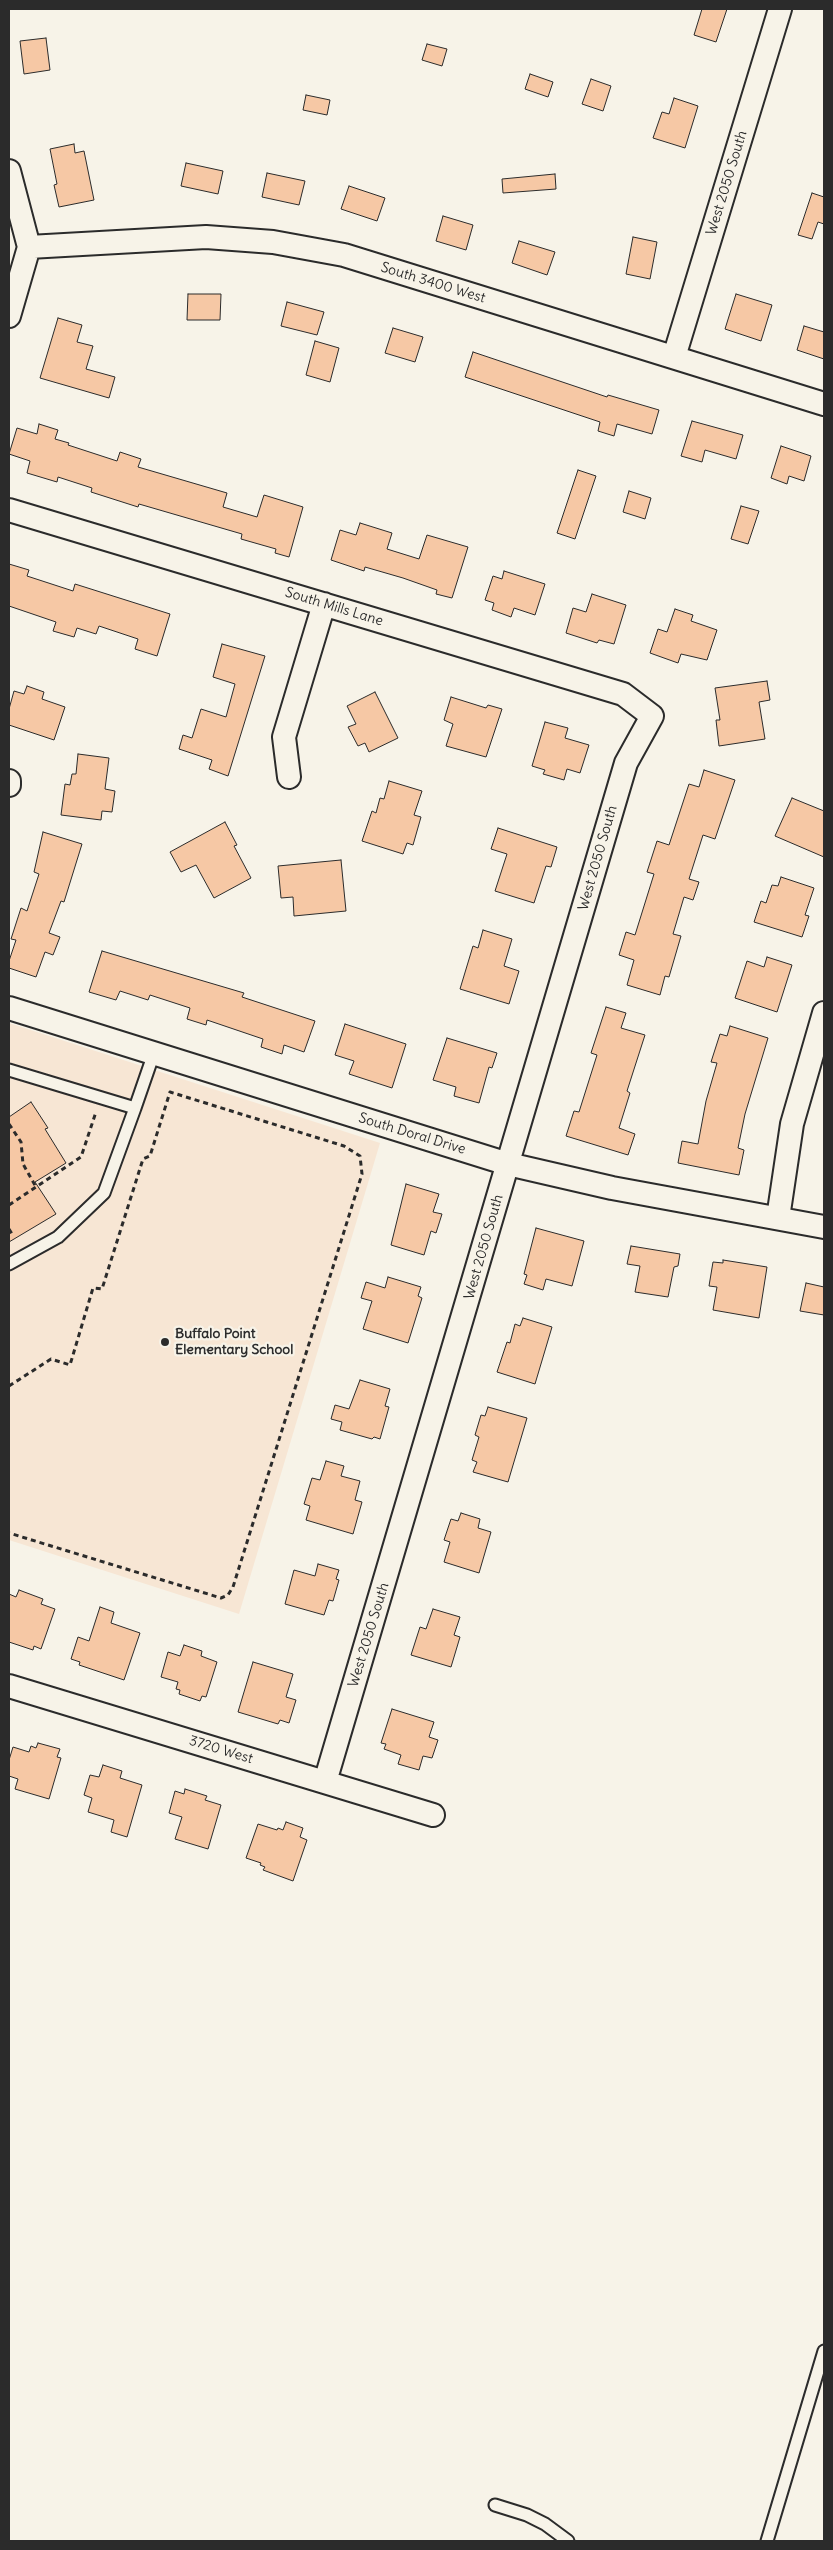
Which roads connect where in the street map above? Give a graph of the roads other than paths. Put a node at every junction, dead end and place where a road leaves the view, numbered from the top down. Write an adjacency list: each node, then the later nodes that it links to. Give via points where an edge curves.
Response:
1 (780, 9): 5 (street, West 2050 South)
2 (9, 171): 3 (street)
3 (29, 247): 4 (street); 5 (street, South 3400 West, via 206,236 273,242 344,256)
4 (9, 316)
5 (674, 357): 6 (street, South 3400 West)
6 (824, 404)
7 (9, 510): 8 (street, South Mills Lane)
8 (324, 604): 9 (street, South Mills Lane, via 624,694); 10 (street, via 284,737)
9 (652, 716): 16 (street, West 2050 South, via 626,763)
10 (289, 777)
11 (9, 1008): 13 (street, South Doral Drive)
12 (824, 1013): 17 (street, via 792,1124)
13 (154, 1053): 15 (lane); 16 (street, South Doral Drive)
14 (9, 1070): 15 (lane)
15 (135, 1108): 19 (lane, via 104,1193 58,1237)
16 (508, 1164): 17 (street, South Doral Drive, via 612,1188); 21 (street, West 2050 South)
17 (778, 1218): 18 (street, South Doral Drive)
18 (824, 1227)
19 (9, 1264)
20 (9, 1686): 21 (street, 3720 West)
21 (325, 1782): 22 (street, 3720 West)
22 (433, 1815)
23 (824, 2352): 26 (lane)
24 (495, 2505): 25 (lane, via 527,2515)
25 (568, 2541)
26 (767, 2541)

